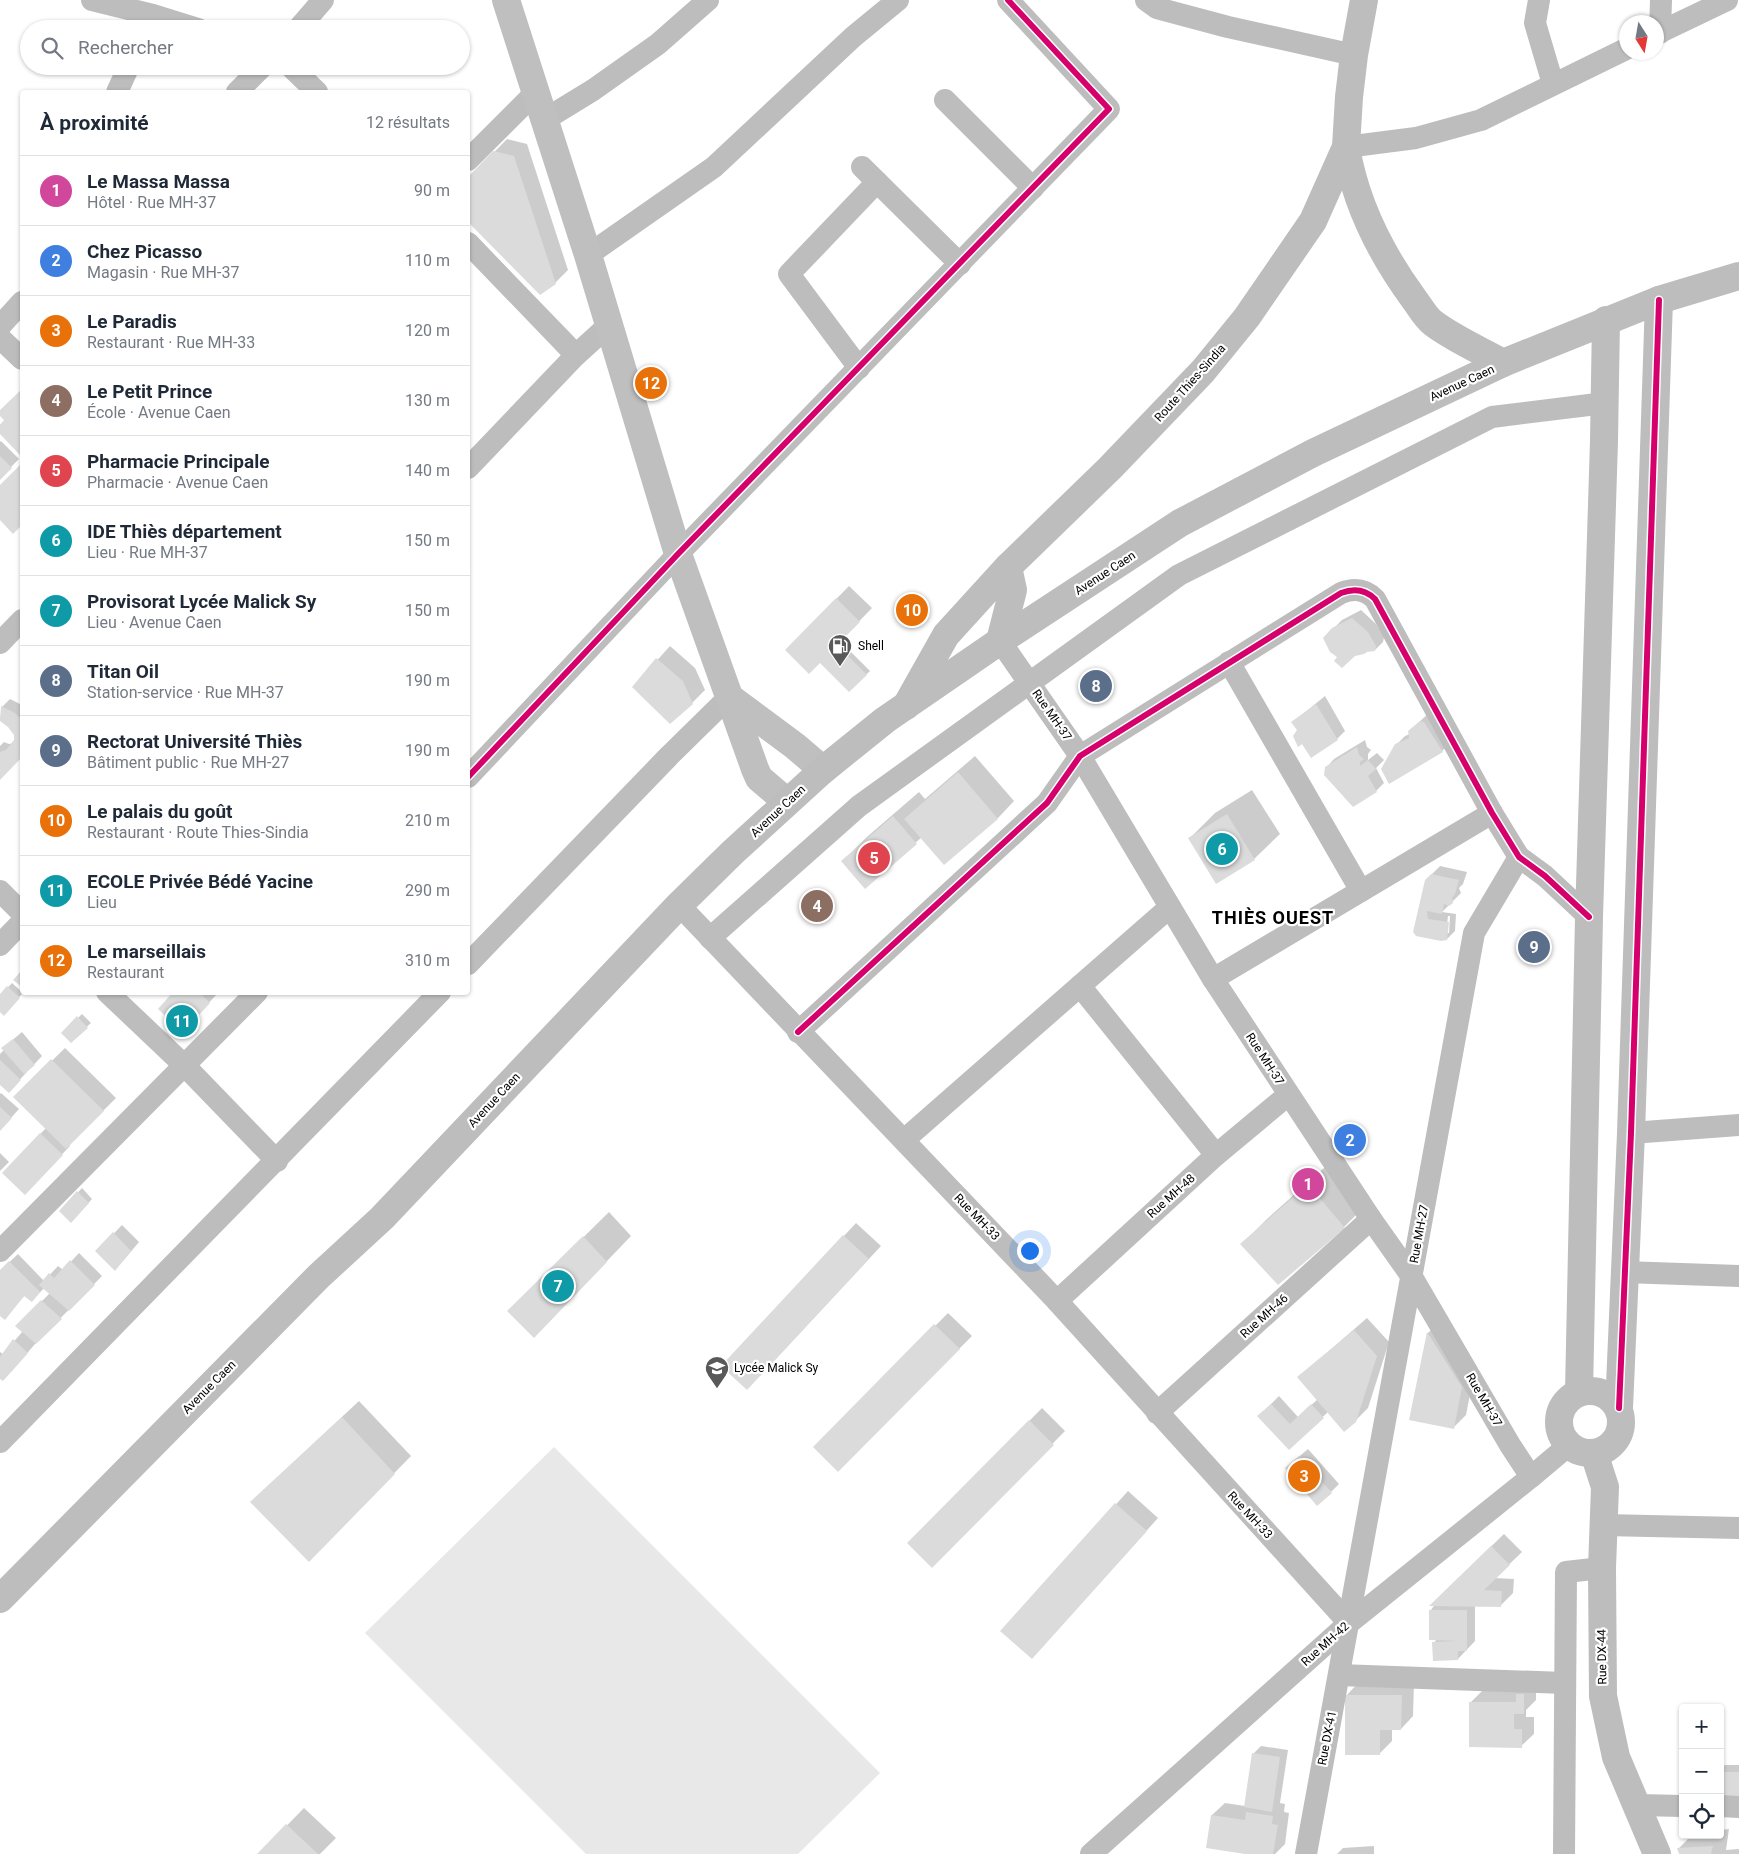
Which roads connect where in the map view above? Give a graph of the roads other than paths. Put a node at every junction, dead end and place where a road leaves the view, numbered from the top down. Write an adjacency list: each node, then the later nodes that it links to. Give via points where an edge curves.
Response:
1 (92, 0): 12 (street)
2 (323, 0): 15 (street)
3 (506, 0): 26 (main road)
4 (708, 0): 28 (street, via 658,44)
5 (898, 0): 33 (street, via 853,37 714,167)
6 (1146, 0): 18 (street, via 1157,8)
7 (1364, 0): 18 (main road, Route Thies-Sindia)
8 (1539, 0): 22 (street, via 1535,23)
9 (1661, 0): 13 (street)
10 (1727, 0): 16 (street)
11 (1018, 3): 31 (street, via 1109,110)
12 (153, 15): 14 (street)
13 (1660, 15)
14 (169, 20)
15 (306, 20)
16 (1664, 32)
17 (1619, 52): 22 (street)
18 (1354, 55): 29 (main road, Route Thies-Sindia)
19 (125, 75): 23 (street)
20 (255, 75): 24 (street)
21 (299, 75): 25 (street)
22 (1554, 84): 29 (street, via 1481,120 1416,138)
23 (118, 90)
24 (239, 90)
25 (315, 90)
26 (536, 92): 28 (main road); 30 (street)
27 (945, 100): 31 (street)
28 (544, 120): 33 (main road)
29 (1346, 147): 44 (main road, via 1360,203 1379,245 1401,281 1431,322); 49 (main road, Route Thies-Sindia, via 1313,222 1247,317 1155,422)
30 (470, 158)
31 (1033, 188): 34 (street)
32 (470, 245): 42 (street)
33 (588, 256): 39 (main road)
34 (960, 264): 45 (street); 45 (street, via 870,175 789,274)
35 (1739, 276): 36 (main road, Avenue Caen)
36 (1659, 300): 38 (main road, Avenue Caen); 82 (main road)
37 (20, 304): 40 (street)
38 (1606, 320): 44 (main road, Avenue Caen); 46 (main road)
39 (609, 325): 42 (street); 48 (main road)
40 (0, 326)
41 (0, 338): 43 (street)
42 (576, 356): 47 (street)
43 (20, 357)
44 (1503, 363): 51 (main road, Avenue Caen, via 1313,453 1180,524)
45 (859, 368): 48 (street)
46 (1605, 403): 54 (street, via 1492,417 1179,575); 68 (main road)
47 (470, 466)
48 (678, 554): 55 (main road); 59 (street)
49 (1008, 567): 51 (main road, via 1013,590); 56 (main road, Route Thies-Sindia, via 946,635)
50 (20, 622): 52 (street)
51 (1000, 641): 54 (street, Rue MH-37); 56 (main road, Avenue Caen)
52 (0, 644)
53 (1229, 662): 57 (street); 61 (street, via 1341,593 1353,589 1371,594); 64 (street)
54 (1029, 683): 57 (street, Rue MH-37); 70 (street, via 860,806)
55 (729, 697): 58 (main road); 60 (main road, via 759,778); 72 (street)
56 (906, 706): 58 (main road, Avenue Caen)
57 (1080, 756): 66 (street, Rue MH-37); 78 (street, via 1047,803)
58 (823, 770): 60 (main road, Avenue Caen)
59 (470, 775)
60 (786, 802): 65 (main road, Avenue Caen)
61 (1492, 813): 62 (street); 64 (street)
62 (1519, 857): 68 (street); 90 (street, Rue MH-27, via 1474,933)
63 (0, 891): 67 (street)
64 (1361, 891): 73 (street)
65 (679, 905): 70 (street, Rue MH-33); 102 (main road, Avenue Caen, via 382,1218 319,1276)
66 (1170, 907): 73 (street, Rue MH-37); 74 (street)
67 (20, 911)
68 (1589, 917): 92 (main road)
69 (20, 924): 71 (street)
70 (710, 938): 78 (street, Rue MH-33)
71 (0, 945)
72 (470, 962)
73 (1213, 979): 80 (street, Rue MH-37)
74 (1080, 986): 83 (street); 84 (street)
75 (109, 995): 79 (street)
76 (254, 995): 79 (street)
77 (437, 995): 85 (street)
78 (798, 1032): 83 (street, Rue MH-33)
79 (185, 1066): 85 (street); 87 (street)
80 (1288, 1095): 84 (street, Rue MH-48); 86 (street, Rue MH-37)
81 (1739, 1125): 82 (street)
82 (1631, 1133): 88 (main road)
83 (904, 1140): 91 (street, Rue MH-33)
84 (1216, 1155): 91 (street, Rue MH-48)
85 (277, 1161): 95 (street)
86 (1371, 1219): 90 (street, Rue MH-37); 94 (street, Rue MH-46)
87 (0, 1251)
88 (1624, 1272): 89 (street); 93 (main road)
89 (1739, 1276)
90 (1412, 1277): 98 (street, Rue MH-37); 103 (street, Rue MH-27)
91 (1057, 1301): 94 (street, Rue MH-33)
92 (1579, 1392): 93 (main road, via 1594,1390 1609,1396); 96 (main road, via 1566,1401 1560,1412 1559,1424)
93 (1619, 1408): 97 (main road, via 1622,1423 1618,1437 1608,1448)
94 (1157, 1413): 103 (street, Rue MH-33)
95 (0, 1442)
96 (1569, 1445): 97 (main road); 98 (street, Rue MH-42)
97 (1594, 1453): 99 (main road, Rue DX-44, via 1605,1487)
98 (1531, 1477): 103 (street, Rue MH-42)
99 (1604, 1525): 100 (street); 101 (main road, Rue DX-44)
100 (1739, 1528)
101 (1602, 1568): 105 (street, via 1566,1572); 106 (main road, Rue DX-44, via 1603,1696 1616,1757)
102 (0, 1599)
103 (1349, 1623): 104 (street, Rue DX-41); 110 (street, Rue MH-42)
104 (1339, 1675): 105 (street); 111 (street, Rue DX-41)
105 (1564, 1683): 112 (street)
106 (1637, 1805): 107 (street); 113 (main road, Rue DX-44)
107 (1679, 1806)
108 (1724, 1806): 109 (street)
109 (1739, 1807)
110 (1090, 1854)
111 (1306, 1854)
112 (1564, 1854)
113 (1658, 1854)

